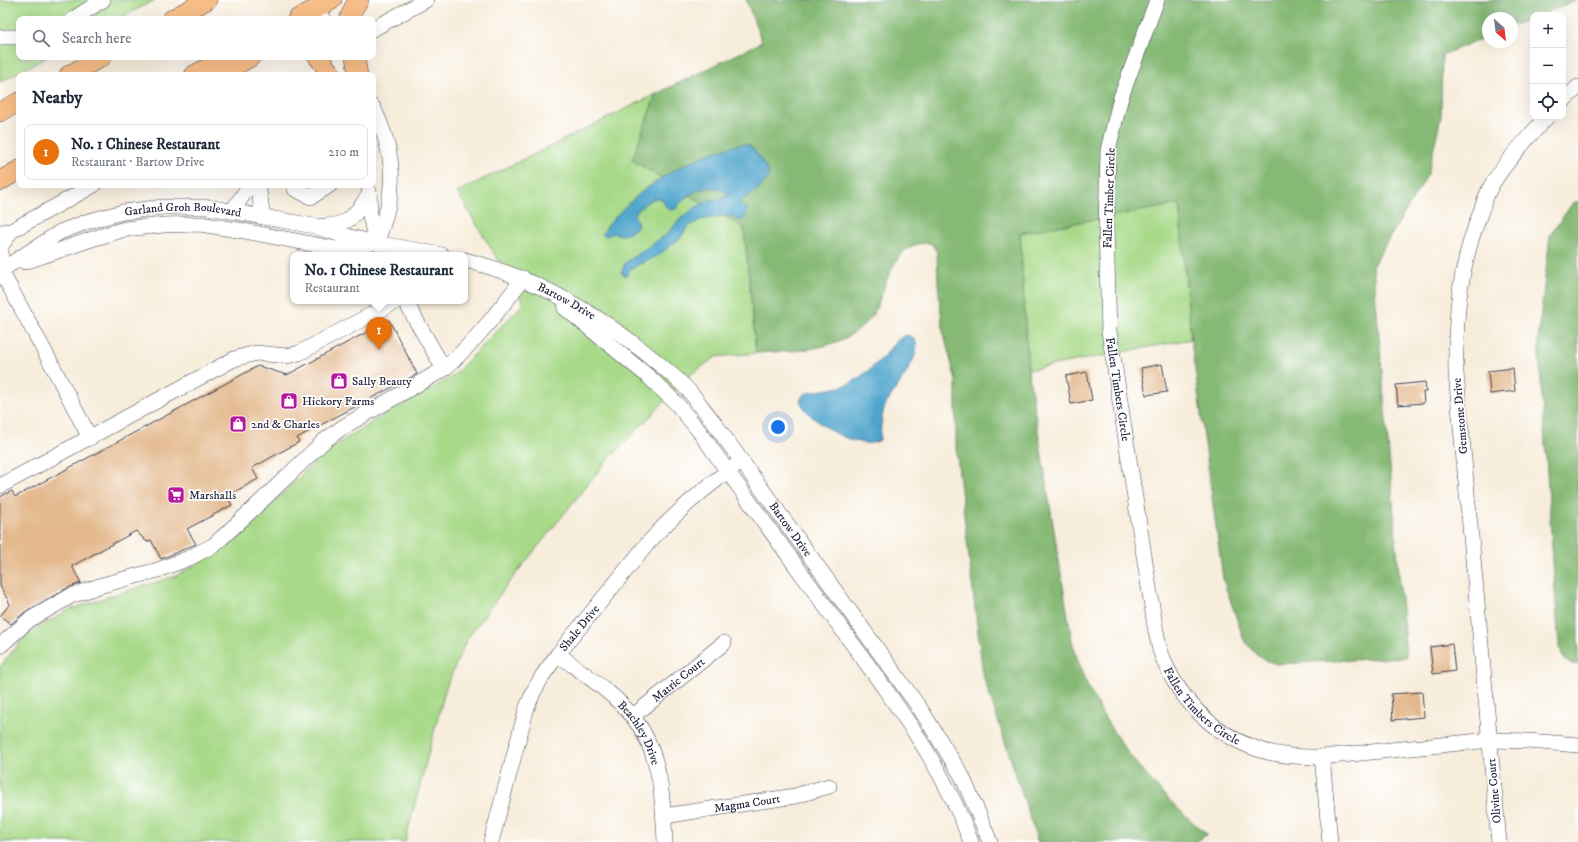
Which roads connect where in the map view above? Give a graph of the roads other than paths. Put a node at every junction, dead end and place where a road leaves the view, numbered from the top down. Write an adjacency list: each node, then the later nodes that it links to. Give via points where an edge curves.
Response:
1 (103, 0): 7 (street)
2 (207, 0): 8 (main road)
3 (359, 0): 10 (main road)
4 (426, 0): 11 (street)
5 (1157, 0): 55 (street, Fallen Timber Circle, via 1121,97 1108,150 1106,227)
6 (319, 8): 9 (main road)
7 (78, 16)
8 (178, 16)
9 (303, 16)
10 (350, 16)
11 (376, 27)
12 (16, 36): 13 (street)
13 (0, 37)
14 (96, 60): 21 (main road)
15 (222, 60): 22 (main road)
16 (246, 60): 23 (main road)
17 (320, 60): 24 (main road)
18 (326, 60): 25 (street)
19 (349, 60): 26 (street)
20 (356, 60): 27 (main road)
21 (74, 72)
22 (200, 72)
23 (224, 72)
24 (330, 72)
25 (332, 72)
26 (356, 72)
27 (358, 72)
28 (1578, 87): 29 (street)
29 (1566, 97)
30 (16, 104): 31 (main road)
31 (0, 112)
32 (376, 113): 48 (street, via 390,152 392,172 390,199)
33 (1544, 120): 65 (street, Gemstone Drive, via 1522,144 1491,187 1470,239 1459,290 1455,335 1456,373)
34 (16, 172): 35 (main road)
35 (0, 181)
36 (16, 183): 43 (main road)
37 (88, 188): 47 (street)
38 (248, 188): 44 (street)
39 (258, 188): 45 (street)
40 (295, 188): 41 (street, via 311,197)
41 (325, 188)
42 (370, 190): 46 (street, via 357,212 344,222 334,226); 48 (street, via 370,215)
43 (0, 191)
44 (232, 211): 45 (street, Garland Groh Boulevard); 51 (street, Garland Groh Boulevard, via 208,207 163,207 89,221 60,232)
45 (263, 217): 46 (street, Garland Groh Boulevard)
46 (314, 226): 48 (street, Garland Groh Boulevard)
47 (5, 231): 51 (street, via 1,246)
48 (376, 243): 49 (street); 51 (street, Garland Groh Boulevard, via 337,249 200,224 164,225 102,236)
49 (426, 252)
50 (468, 261): 52 (street, Bartow Drive)
51 (0, 270): 57 (street)
52 (524, 278): 56 (street, via 461,354); 58 (street, Bartow Drive, via 578,305 658,363 689,391); 59 (street, Bartow Drive, via 574,314 649,377 677,404)
53 (391, 304): 57 (street, via 299,353 287,356 256,353 234,359)
54 (407, 304): 56 (street)
55 (1109, 331): 67 (street, Fallen Timbers Circle, via 1155,626 1161,653 1172,678 1189,702 1209,723 1232,738 1253,748 1281,754)
56 (444, 369): 62 (street, via 343,427 324,441 214,545 158,570 71,596 29,620)
57 (90, 438): 60 (street)
58 (742, 461): 59 (street, Shale Drive); 73 (street, Bartow Drive, via 921,710 962,776)
59 (728, 471): 63 (street, Shale Drive, via 663,525); 72 (street, Bartow Drive, via 907,720 946,785)
60 (0, 486)
61 (724, 643): 64 (street, Matric Court)
62 (0, 646)
63 (558, 654): 64 (street, Beachley Drive); 70 (street, Shale Drive, via 543,675 527,707)
64 (633, 716): 69 (street, Beachley Drive, via 653,753)
65 (1490, 740): 66 (street, Fallen Timbers Circle); 67 (street, Fallen Timbers Circle); 75 (street, Olivine Court)
66 (1578, 745)
67 (1322, 756): 74 (street)
68 (829, 786): 69 (street, Magma Court, via 795,796)
69 (664, 816): 71 (street, Beachley Drive)
70 (491, 842)
71 (665, 842)
72 (971, 842)
73 (990, 842)
74 (1330, 842)
75 (1499, 842)

